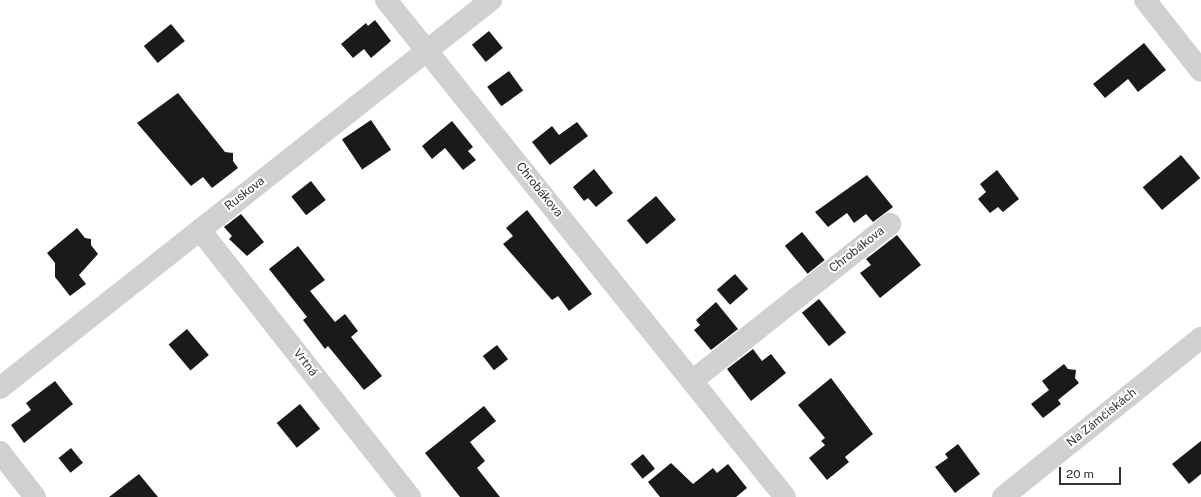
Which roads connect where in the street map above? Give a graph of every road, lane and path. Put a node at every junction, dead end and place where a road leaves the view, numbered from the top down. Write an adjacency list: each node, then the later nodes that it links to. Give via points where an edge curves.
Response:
1 (386, 0): 4 (street, Chrobákova)
2 (491, 0): 4 (street, Ruskova)
3 (1145, 0): 5 (street)
4 (427, 51): 7 (street, Ruskova); 9 (street, Chrobákova)
5 (1201, 71)
6 (890, 224): 9 (street, Chrobákova)
7 (200, 230): 10 (street, Ruskova); 13 (street, Vrtná)
8 (1201, 338): 15 (street, Na Zámčiskách)
9 (692, 381): 14 (street, Chrobákova)
10 (0, 388)
11 (0, 452): 12 (street)
12 (35, 497)
13 (410, 497)
14 (785, 497)
15 (1003, 497)

